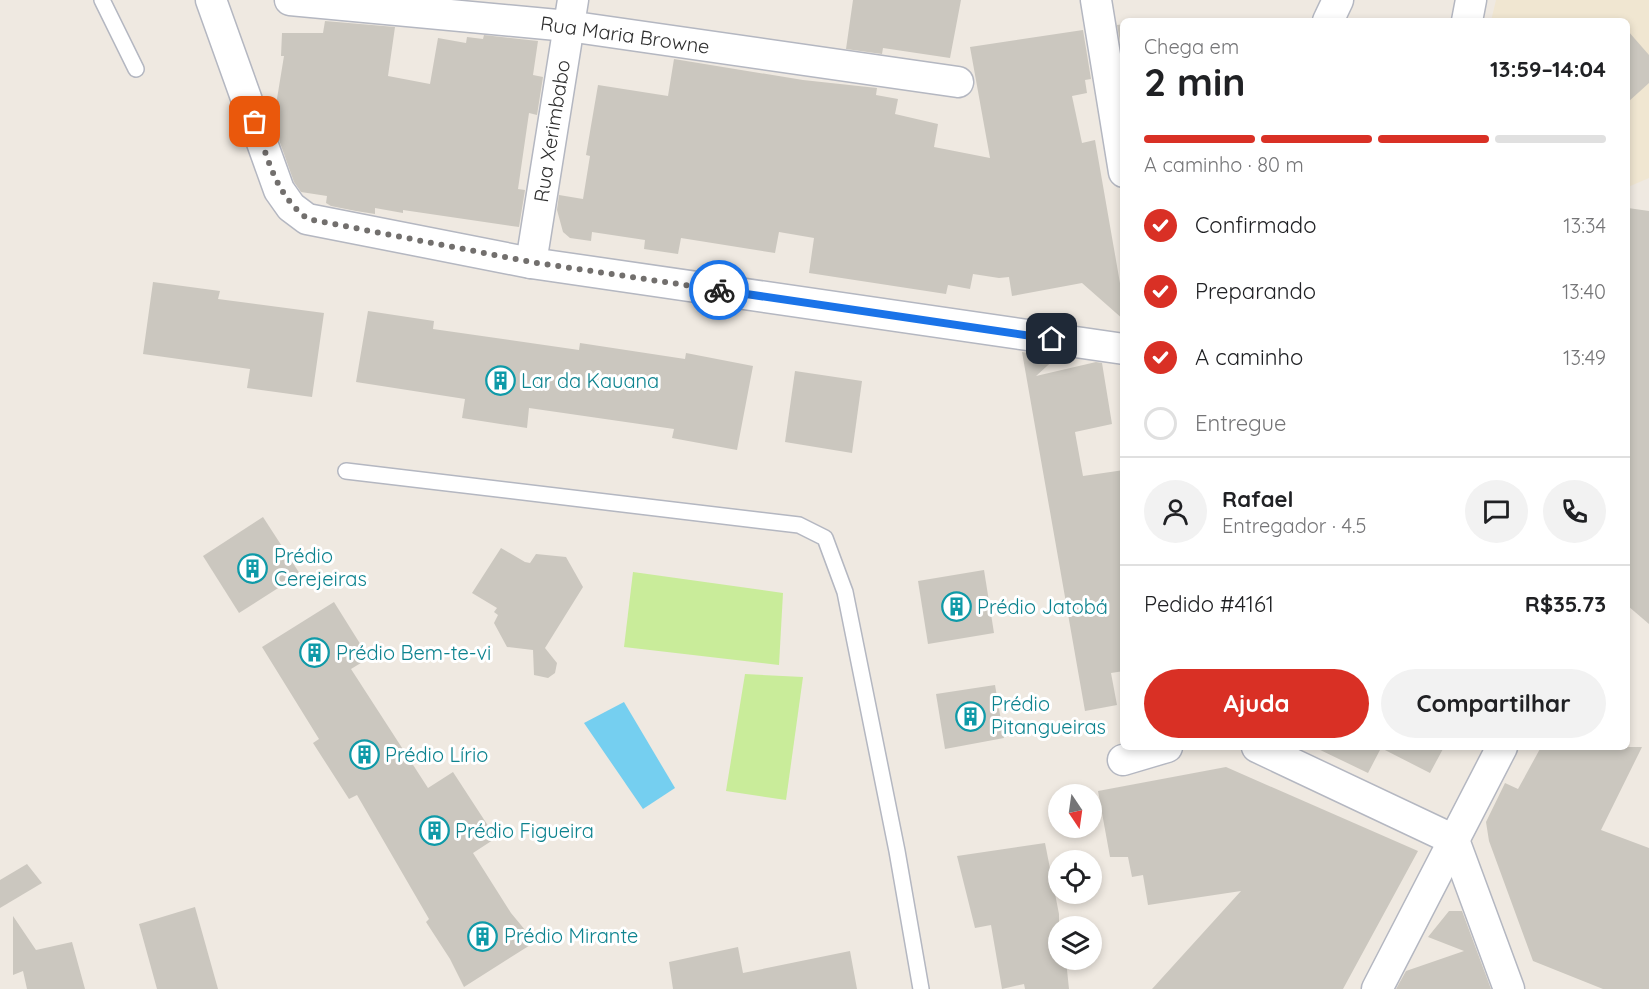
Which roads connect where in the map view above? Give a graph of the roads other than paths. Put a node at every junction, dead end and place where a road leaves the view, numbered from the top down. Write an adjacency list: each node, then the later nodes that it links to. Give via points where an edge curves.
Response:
1 (102, 0): 10 (lane)
2 (211, 0): 13 (street, via 279,190 291,207 308,219)
3 (290, 0): 7 (street, Rua Maria Browne)
4 (1096, 0): 12 (street)
5 (1338, 0): 8 (street)
6 (1472, 0): 9 (street)
7 (571, 13): 11 (street, Rua Maria Browne); 13 (street, Rua Xerimbabo)
8 (1329, 18)
9 (1468, 18)
10 (136, 69)
11 (958, 81)
12 (1120, 147)
13 (531, 262): 14 (street)
14 (1120, 348)
15 (346, 471): 21 (lane, via 799,525 825,538 844,592 895,839)
16 (1157, 750): 19 (street)
17 (1263, 750): 20 (street)
18 (1500, 750): 20 (street)
19 (1123, 760)
20 (1454, 840): 22 (street); 23 (street)
21 (921, 989)
22 (1377, 989)
23 (1509, 989)

